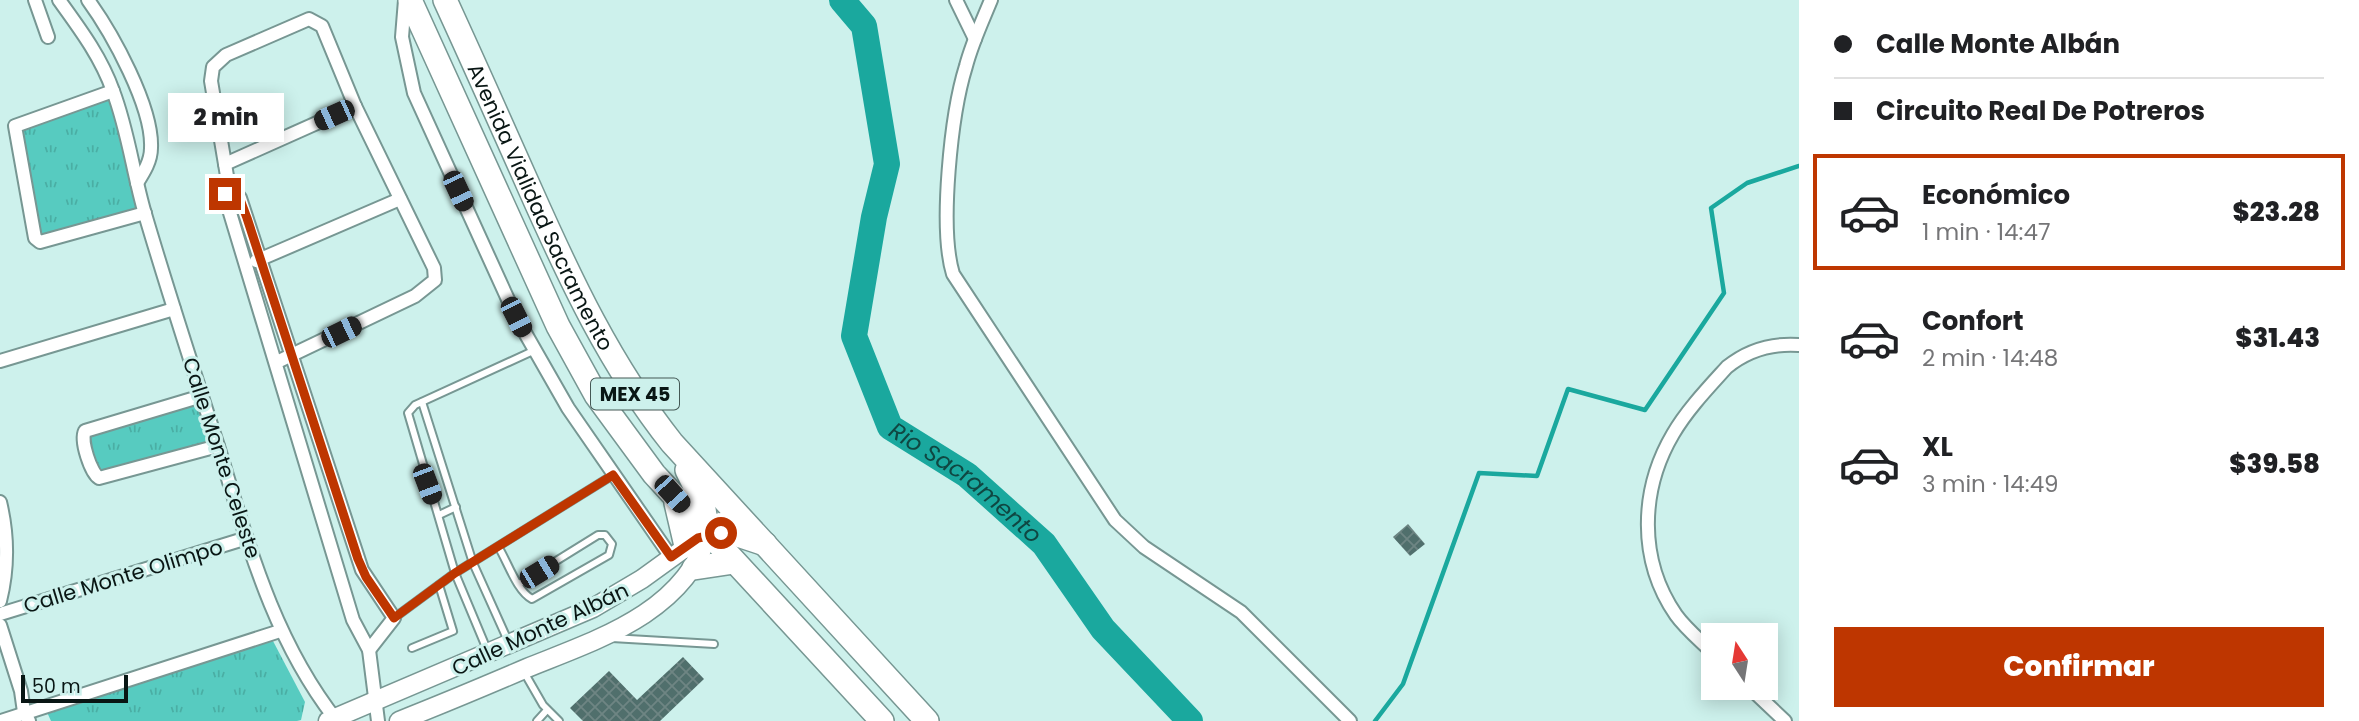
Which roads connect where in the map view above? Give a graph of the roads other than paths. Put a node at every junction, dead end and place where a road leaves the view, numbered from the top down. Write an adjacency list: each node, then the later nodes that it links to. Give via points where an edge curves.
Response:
1 (34, 0): 10 (street)
2 (59, 0): 12 (street, Calle Monte Celeste)
3 (88, 0): 9 (street)
4 (405, 0): 24 (street, via 402,37 414,93)
5 (410, 0): 33 (highway, Avenida Vialidad Sacramento / MEX 45, via 578,363 614,422)
6 (445, 0): 30 (highway, Avenida Vialidad Sacramento / MEX 45, via 584,308 623,376)
7 (956, 0): 11 (street)
8 (991, 0): 11 (street)
9 (107, 26): 12 (street); 17 (street, via 138,92 152,148)
10 (48, 37)
11 (975, 39): 74 (street, via 954,126 945,234 953,274 1115,520 1144,547 1241,612)
12 (88, 40): 13 (street, Calle Monte Celeste)
13 (113, 91): 17 (street, Calle Monte Celeste); 19 (street, via 15,126 35,238 40,242)
14 (355, 106): 15 (street); 15 (street, via 322,26 315,20 301,21 226,55 213,67 211,81); 18 (street)
15 (225, 164): 16 (street)
16 (228, 182): 20 (street, via 238,194); 21 (street, via 227,203)
17 (137, 183): 19 (street, Calle Monte Celeste)
18 (400, 199): 20 (street); 25 (street, via 433,268 433,284)
19 (145, 213): 22 (street, Calle Monte Celeste)
20 (261, 260): 21 (street); 25 (street)
21 (246, 265): 27 (street)
22 (174, 309): 26 (street); 28 (street, Calle Monte Celeste)
23 (1799, 345): 55 (street, via 1761,348 1727,367 1673,433 1653,477 1647,530 1659,582 1677,617)
24 (533, 351): 29 (lane); 32 (street)
25 (292, 356): 27 (street); 51 (street, via 362,570)
26 (0, 361)
27 (277, 362): 59 (street, via 353,620)
28 (202, 396): 31 (street, Calle Monte Celeste); 31 (street, via 83,432 95,476)
29 (422, 402): 35 (lane); 36 (lane, via 410,410 408,418)
30 (673, 443): 37 (highway, via 703,503); 39 (highway, Avenida Vialidad Sacramento / MEX 45)
31 (218, 446): 38 (street, Calle Monte Celeste)
32 (613, 475): 40 (lane); 41 (street)
33 (672, 494): 37 (highway, Avenida Vialidad Sacramento / MEX 45); 41 (highway)
34 (0, 502): 46 (street, via 5,527)
35 (457, 507): 36 (lane); 43 (lane)
36 (439, 515): 45 (lane)
37 (708, 534): 39 (highway, via 738,535); 41 (main road, Calle Monte Albán); 42 (highway, Avenida Vialidad Sacramento / MEX 45); 44 (main road, Calle Monte Albán)
38 (247, 538): 50 (street, Calle Monte Olimpo); 53 (street, Calle Monte Celeste)
39 (768, 545): 73 (highway, Avenida Vialidad Sacramento / MEX 45)
40 (499, 548): 43 (lane); 47 (lane)
41 (679, 551): 57 (main road, Calle Monte Albán, via 613,597)
42 (734, 562): 44 (highway); 72 (highway, Avenida Vialidad Sacramento / MEX 45)
43 (473, 563): 45 (lane); 57 (lane)
44 (694, 568): 54 (main road, Calle Monte Albán, via 660,602)
45 (455, 573): 48 (lane); 60 (lane)
46 (3, 576): 49 (street)
47 (519, 584): 47 (lane, via 529,598 535,597 609,555 612,544 605,535 598,535)
48 (439, 585): 51 (lane); 58 (lane, via 453,631)
49 (0, 601)
50 (0, 614)
51 (394, 618): 59 (street)
52 (0, 625): 65 (street)
53 (280, 631): 65 (street); 66 (street, Calle Monte Celeste)
54 (603, 637): 56 (lane); 61 (main road, Calle Monte Albán)
55 (1701, 641)
56 (714, 644)
57 (510, 645): 60 (main road, Calle Monte Albán)
58 (412, 649)
59 (369, 650): 63 (street)
60 (489, 654): 63 (main road, Calle Monte Albán)
61 (523, 670): 64 (lane); 69 (main road, Calle Monte Albán)
62 (1763, 700): 75 (street)
63 (378, 701): 66 (main road, Calle Monte Albán); 68 (street)
64 (547, 710): 70 (lane); 71 (lane)
65 (26, 717): 67 (street)
66 (333, 720)
67 (1, 721)
68 (378, 721)
69 (399, 721)
70 (537, 721)
71 (559, 721)
72 (882, 721)
73 (927, 721)
74 (1350, 721)
75 (1785, 721)

